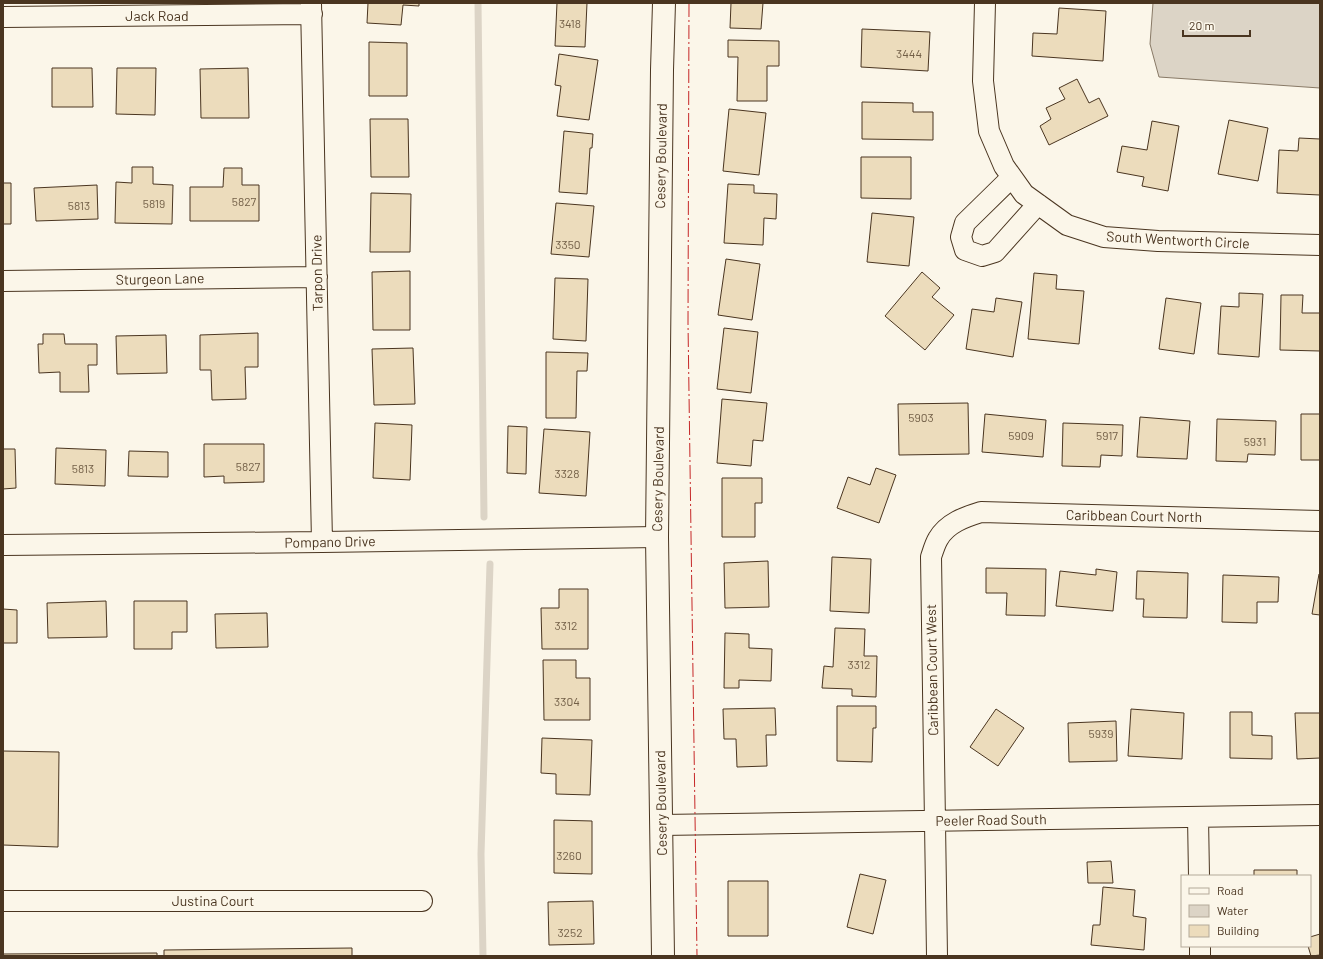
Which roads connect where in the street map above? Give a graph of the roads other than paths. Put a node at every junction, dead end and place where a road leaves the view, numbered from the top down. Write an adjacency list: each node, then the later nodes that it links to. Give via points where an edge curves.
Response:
1 (664, 3): 12 (main road, Cesery Boulevard)
2 (985, 3): 5 (street, South Wentworth Circle, via 983,81 989,131 1004,166)
3 (311, 9): 4 (street, Jack Road); 8 (street, Tarpon Drive)
4 (3, 17)
5 (1012, 177): 6 (street, South Wentworth Circle); 6 (street, via 965,223 960,237 966,250 982,256 995,252)
6 (1031, 199): 7 (street, South Wentworth Circle, via 1067,225 1104,237)
7 (1320, 245)
8 (317, 277): 9 (street, Sturgeon Lane); 13 (street, Tarpon Drive)
9 (3, 281)
10 (1320, 521): 11 (street, Caribbean Court North, via 981,512)
11 (950, 525): 17 (street, Caribbean Court West, via 938,538 931,557)
12 (657, 537): 13 (street, Pompano Drive); 18 (main road, Cesery Boulevard)
13 (322, 542): 14 (street, Pompano Drive)
14 (3, 545)
15 (1320, 815): 16 (street, Peeler Road South)
16 (1198, 817): 17 (street, Peeler Road South); 19 (street)
17 (935, 820): 18 (street, Peeler Road South); 23 (street, Caribbean Court West)
18 (661, 825): 22 (main road, Cesery Boulevard)
19 (1199, 875)
20 (422, 901): 21 (street, Justina Court)
21 (3, 902)
22 (663, 956)
23 (936, 956)

